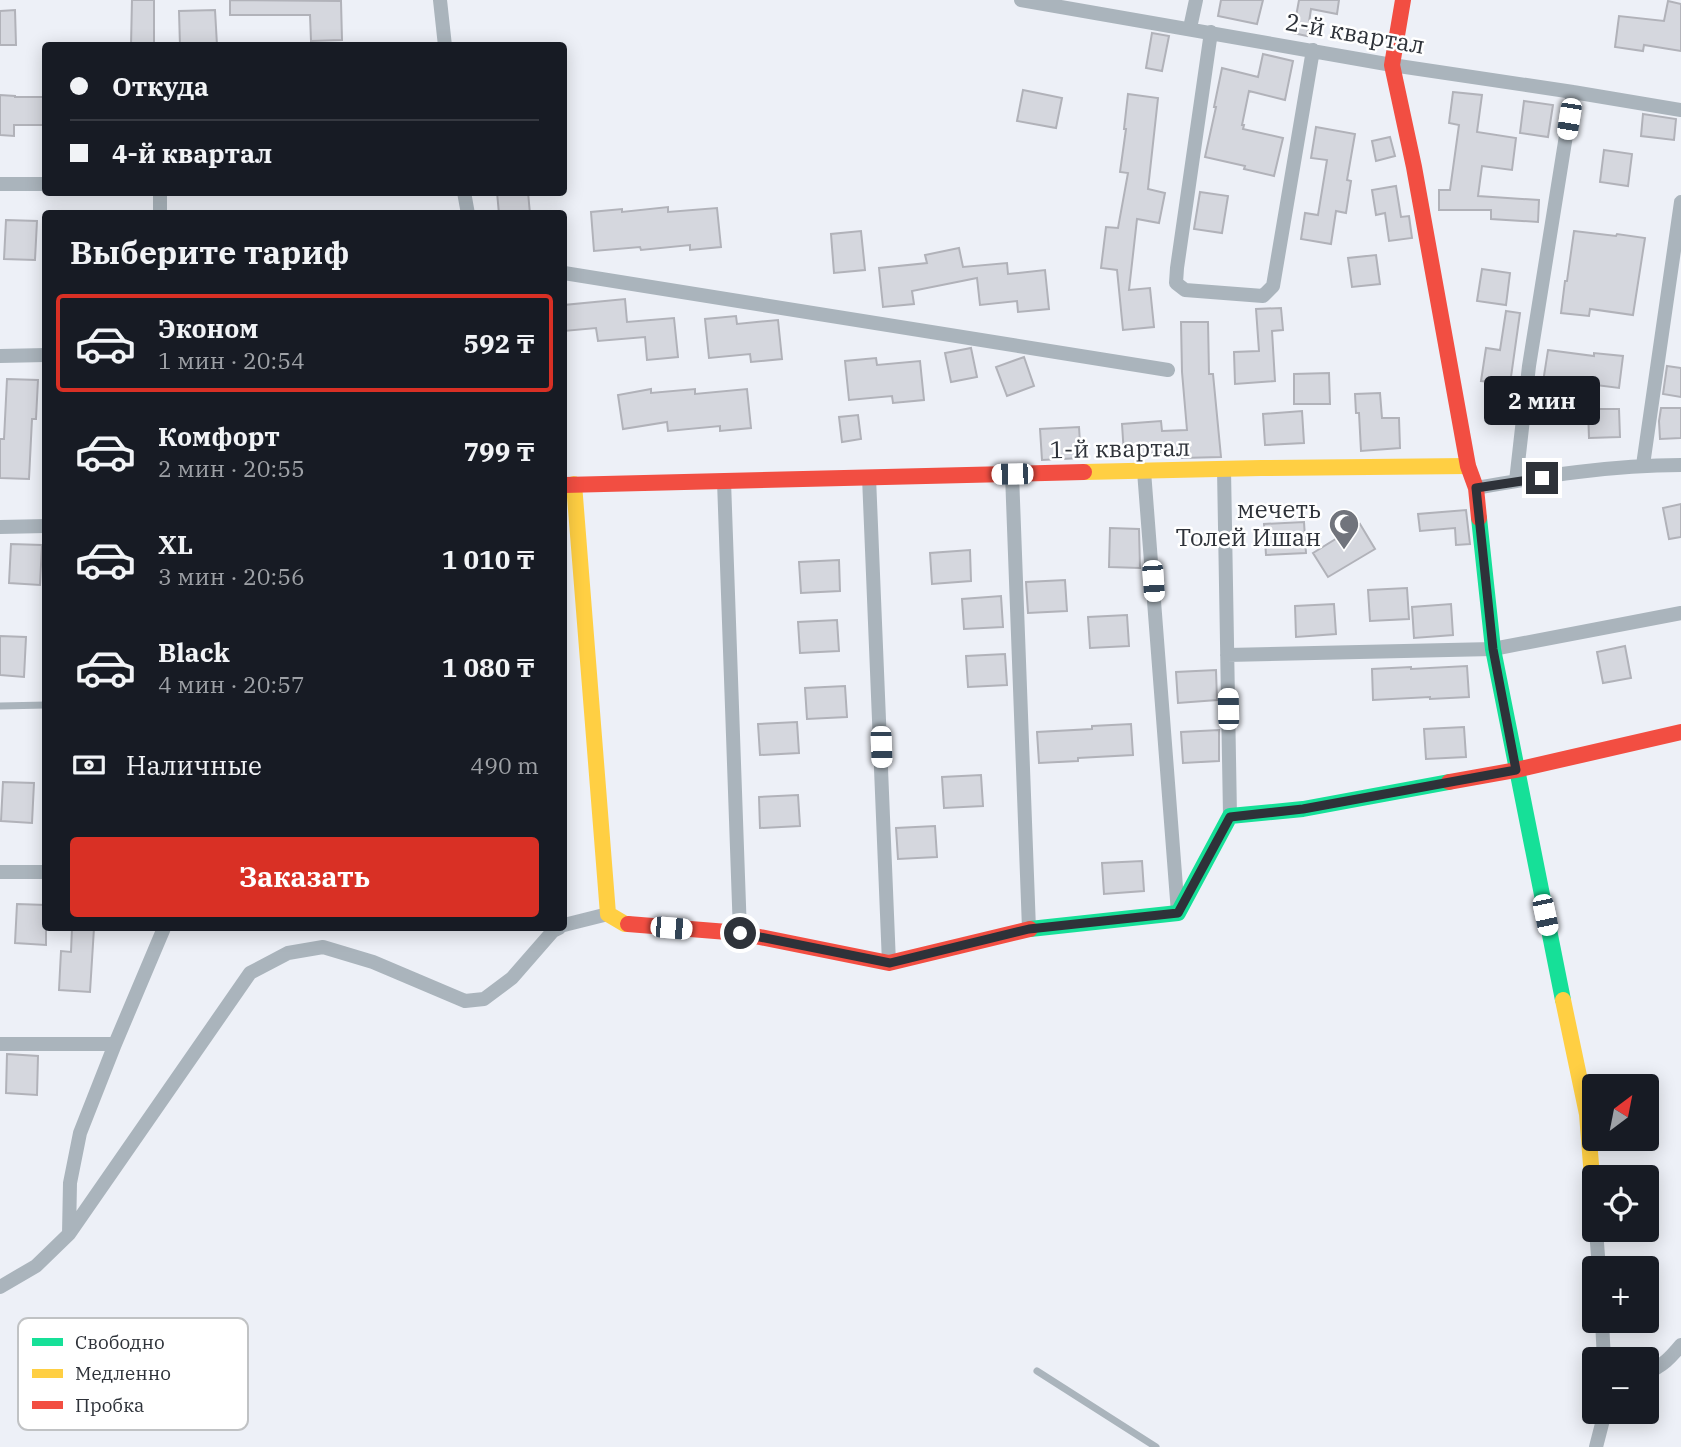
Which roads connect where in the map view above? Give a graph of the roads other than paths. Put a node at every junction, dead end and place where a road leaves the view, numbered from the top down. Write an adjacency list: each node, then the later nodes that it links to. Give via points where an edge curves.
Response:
1 (440, 0): 7 (street)
2 (1021, 0): 5 (street, 2-й квартал)
3 (1196, 0): 5 (street)
4 (1402, 0): 9 (street)
5 (1190, 28): 6 (street, 2-й квартал)
6 (1212, 32): 8 (street, 2-й квартал); 8 (street, via 1177,268 1176,283 1185,290 1263,296 1273,286)
7 (445, 42)
8 (1313, 50): 9 (street, 2-й квартал)
9 (1392, 65): 10 (street, 2-й квартал); 21 (street)
10 (1573, 92): 11 (street, 2-й квартал); 27 (street, via 1529,366)
11 (1681, 110)
12 (0, 184): 13 (street)
13 (42, 184)
14 (1681, 202): 19 (street)
15 (567, 273): 18 (street)
16 (42, 355): 17 (street)
17 (0, 356)
18 (1168, 370)
19 (1643, 465): 20 (street); 27 (street)
20 (1681, 465)
21 (1468, 466): 22 (street, 1-й квартал); 29 (street)
22 (1224, 469): 23 (street, 1-й квартал); 34 (street)
23 (1144, 471): 24 (street, 1-й квартал); 42 (street)
24 (1012, 474): 25 (street, 1-й квартал); 45 (street)
25 (869, 477): 26 (street, 1-й квартал); 49 (street)
26 (724, 481): 28 (street, 1-й квартал); 48 (street)
27 (1516, 481): 29 (street)
28 (569, 484): 43 (street)
29 (1476, 488): 33 (street)
30 (42, 526): 31 (street)
31 (0, 527)
32 (1681, 613): 33 (street)
33 (1493, 649): 34 (street); 38 (street)
34 (1227, 655): 39 (street)
35 (42, 705): 36 (lane)
36 (0, 706)
37 (1681, 732): 38 (street)
38 (1516, 770): 39 (street, via 1303,809); 52 (street, via 1587,1114)
39 (1230, 817): 42 (street)
40 (0, 872): 41 (street)
41 (42, 872)
42 (1178, 913): 45 (street)
43 (608, 914): 44 (street); 48 (street, via 625,924)
44 (567, 924)
45 (1029, 929): 49 (street)
46 (163, 931): 51 (street)
47 (553, 931): 53 (street, via 512,978 484,999 465,1001 373,962 323,947 288,953 250,973)
48 (740, 933): 49 (street)
49 (890, 963)
50 (0, 1044): 51 (street)
51 (115, 1044): 53 (street, via 80,1133 70,1183)
52 (1591, 1165)
53 (69, 1234): 54 (street, via 36,1266)
54 (0, 1287)
55 (1681, 1345): 56 (street)
56 (1675, 1359): 57 (street)
57 (1659, 1368)
58 (1037, 1371): 60 (lane)
59 (1602, 1424): 61 (street)
60 (1156, 1447)
61 (1596, 1447)

